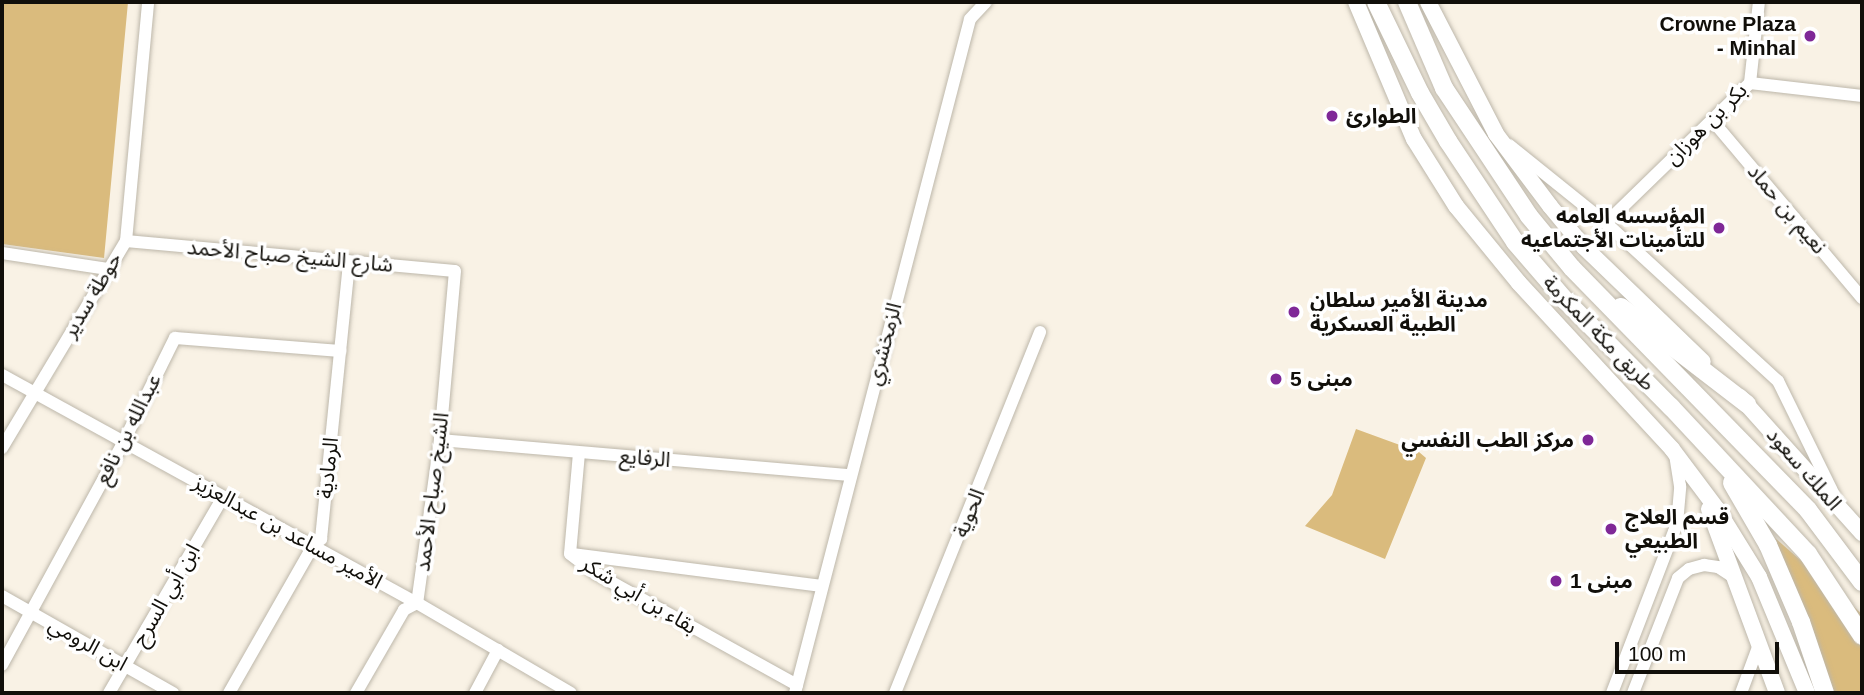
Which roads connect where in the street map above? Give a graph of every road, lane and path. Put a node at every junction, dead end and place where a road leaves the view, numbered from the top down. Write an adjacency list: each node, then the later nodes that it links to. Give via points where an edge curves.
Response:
1 (148, 2): 15 (street, حوطة سدير)
2 (986, 2): 35 (street, الزمخشري, via 970,19)
3 (1356, 2): 9 (main road)
4 (1368, 2): 9 (main road)
5 (1376, 2): 34 (highway, طريق مكة المكرمة, via 1441,129 1515,242)
6 (1407, 2): 18 (highway, طريق مكة المكرمة, via 1444,88 1529,216)
7 (1427, 2): 13 (main road, الملك سعود)
8 (1759, 2): 10 (street, بكر بن هوزان)
9 (1374, 48): 32 (main road, via 1414,139 1456,206 1519,283)
10 (1750, 83): 11 (street); 12 (street, بكر بن هوزان)
11 (1862, 96)
12 (1712, 120): 14 (street, بكر بن هوزان); 22 (street, نعيم بن حماد)
13 (1496, 134): 14 (street); 28 (main road, الملك سعود, via 1584,247)
14 (1606, 223): 38 (street, via 1778,380)
15 (126, 241): 17 (street, شارع الشيخ صباح الأحمد); 19 (street, حوطة سدير)
16 (2, 253): 19 (street)
17 (349, 261): 20 (street, شارع الشيخ صباح الأحمد); 25 (street, الرمادية)
18 (1572, 268): 28 (highway); 43 (highway, طريق مكة المكرمة, via 1808,510)
19 (108, 269): 27 (street, حوطة سدير)
20 (455, 271): 29 (street, الشيخ صباح الأحمد)
21 (1862, 275): 22 (street)
22 (1852, 285): 23 (street, نعيم بن حماد)
23 (1862, 298)
24 (1040, 331): 60 (street, الحوية)
25 (340, 351): 30 (street, عبدالله بن نافع, via 175,338); 40 (street, الرمادية, via 321,539)
26 (2, 375): 27 (street, الأمير مساعد بن عبدالعزيز)
27 (33, 392): 30 (street, الأمير مساعد بن عبدالعزيز); 31 (street, حوطة سدير)
28 (1746, 404): 38 (main road, الملك سعود)
29 (440, 440): 33 (street, الرفايع); 46 (street, الشيخ صباح الأحمد)
30 (124, 441): 37 (street, الأمير مساعد بن عبدالعزيز); 47 (street, عبدالله بن نافع)
31 (2, 448)
32 (1672, 449): 36 (main road); 61 (street, via 1680,486 1677,524)
33 (579, 453): 35 (street, الرفايع); 41 (street, بقاء بن أبي شكر)
34 (1716, 456): 48 (highway, طريق مكة المكرمة, via 1808,554); 66 (highway, via 1768,545)
35 (850, 475): 44 (street, الزمخشري)
36 (1698, 484): 42 (main road); 65 (main road, via 1759,577)
37 (223, 497): 40 (street, الأمير مساعد بن عبدالعزيز); 52 (street, ابن أبي السرح)
38 (1843, 515): 39 (main road, الملك سعود)
39 (1862, 533)
40 (313, 546): 46 (street, الأمير مساعد بن عبدالعزيز); 56 (street, الرمادية)
41 (570, 554): 44 (street); 53 (street, بقاء بن أبي شكر)
42 (1737, 579): 49 (main road); 62 (street, via 1711,565 1689,569 1678,578)
43 (1862, 582)
44 (822, 586): 53 (street, الزمخشري)
45 (2, 596): 47 (street, ابن الرومي)
46 (418, 603): 50 (street, الأمير مساعد بن عبدالعزيز); 57 (street, via 404,610)
47 (30, 611): 51 (street, عبدالله بن نافع); 52 (street, ابن الرومي)
48 (1862, 636)
49 (1760, 642): 63 (street); 64 (main road)
50 (498, 650): 58 (street); 59 (street, الأمير مساعد بن عبدالعزيز)
51 (2, 665)
52 (124, 666): 54 (street, ابن أبي السرح); 55 (street, ابن الرومي)
53 (796, 689)
54 (108, 693)
55 (173, 693)
56 (229, 693)
57 (356, 693)
58 (475, 693)
59 (571, 693)
60 (895, 693)
61 (1612, 693)
62 (1633, 693)
63 (1741, 693)
64 (1777, 693)
65 (1807, 693)
66 (1825, 693)

